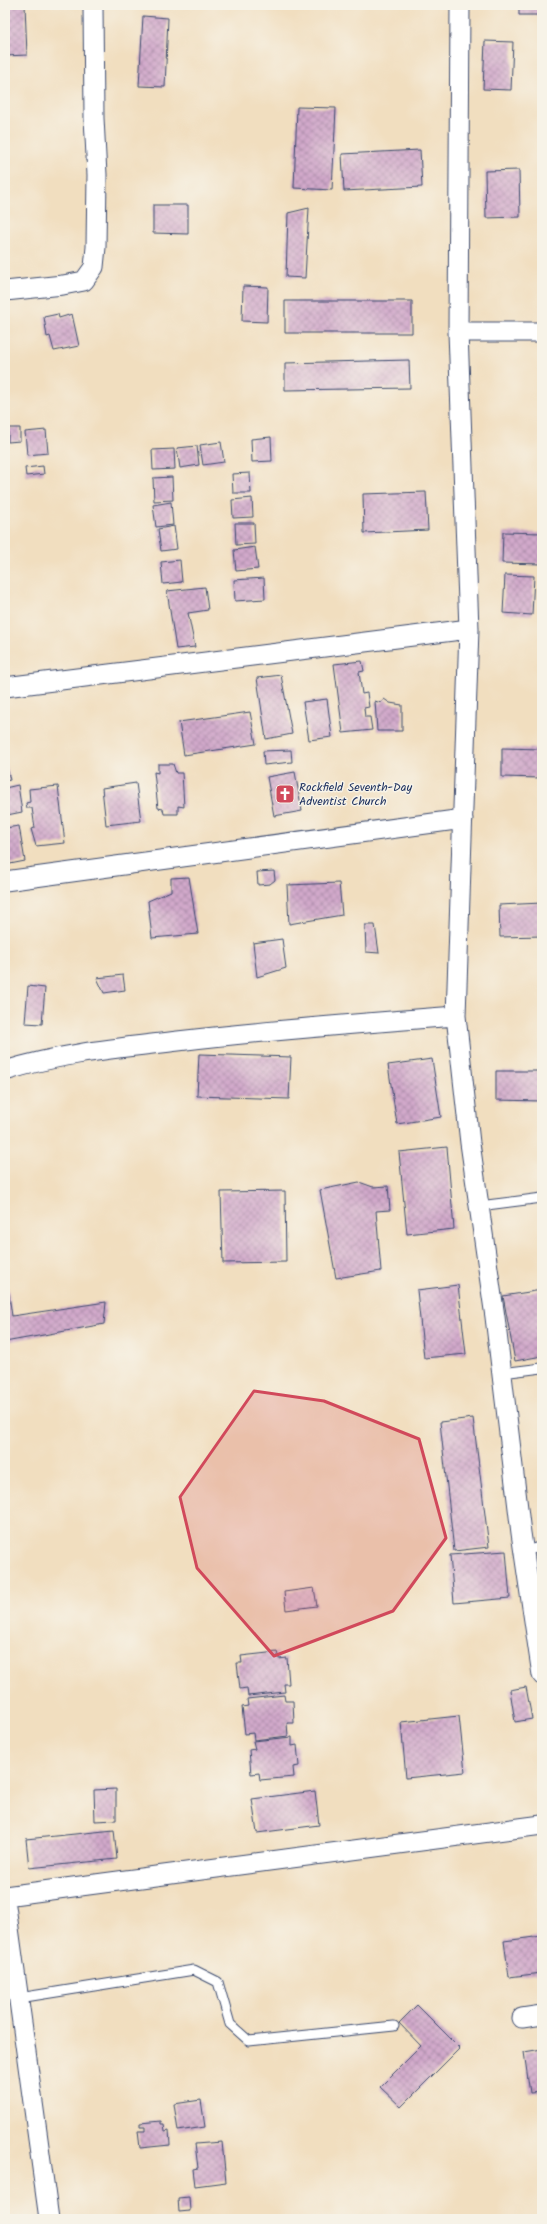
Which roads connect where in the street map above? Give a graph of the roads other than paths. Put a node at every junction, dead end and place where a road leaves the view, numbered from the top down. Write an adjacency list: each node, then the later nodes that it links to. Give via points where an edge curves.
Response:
1 (93, 5): 3 (street, via 97,175 94,267 84,281)
2 (460, 5): 4 (street)
3 (5, 291)
4 (458, 332): 5 (street); 6 (street)
5 (542, 332)
6 (469, 629): 7 (street); 8 (street)
7 (5, 687)
8 (463, 819): 9 (street); 10 (street)
9 (5, 881)
10 (456, 1016): 11 (street, via 268,1031 99,1050 38,1061); 13 (street)
11 (5, 1071)
12 (542, 1198): 13 (lane)
13 (479, 1206): 15 (street)
14 (542, 1368): 15 (lane)
15 (502, 1373): 17 (street)
16 (542, 1546): 17 (lane)
17 (523, 1552): 18 (street)
18 (542, 1675)
19 (542, 1826): 20 (street)
20 (5, 1897): 21 (street)
21 (19, 1998): 24 (lane, via 194,1970 218,1982 230,2024 248,2041); 25 (street)
22 (542, 2015): 23 (street)
23 (522, 2018)
24 (394, 2026)
25 (49, 2219)

